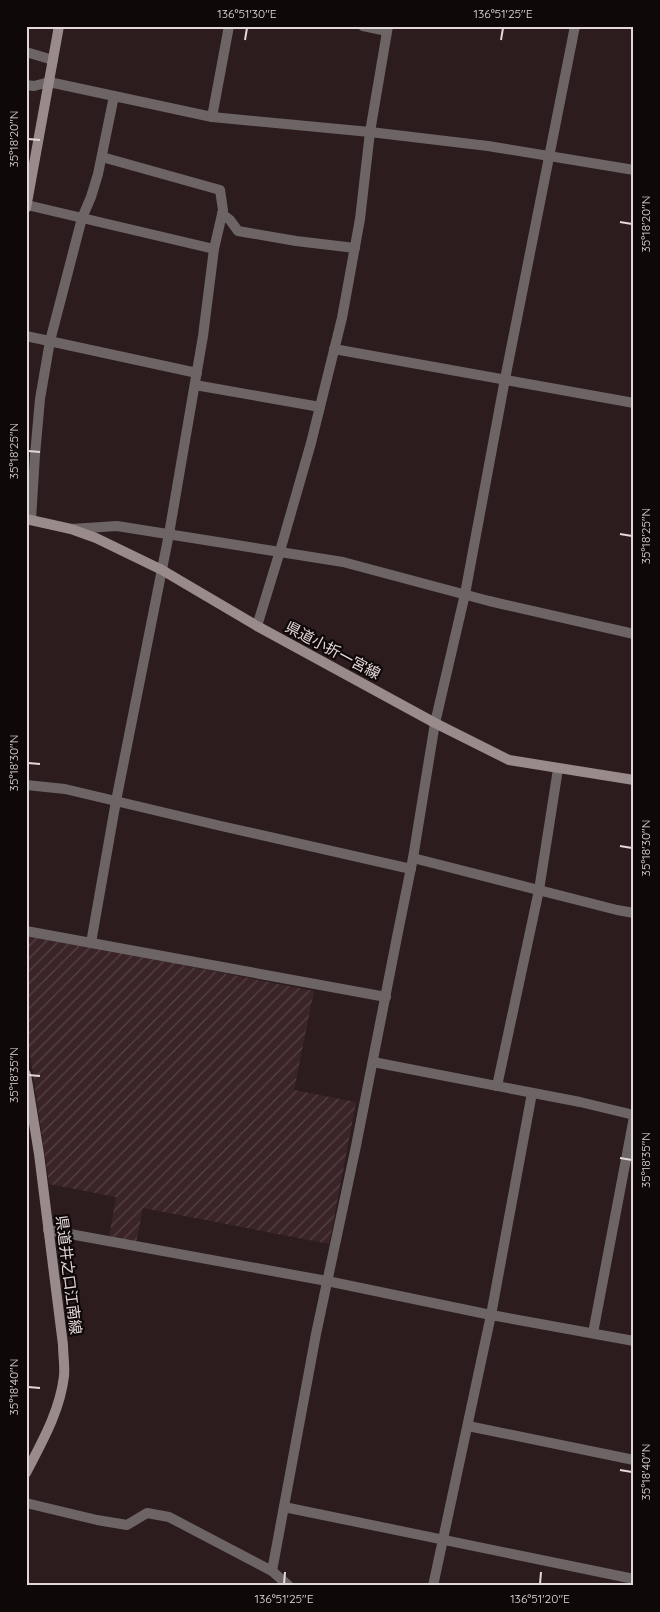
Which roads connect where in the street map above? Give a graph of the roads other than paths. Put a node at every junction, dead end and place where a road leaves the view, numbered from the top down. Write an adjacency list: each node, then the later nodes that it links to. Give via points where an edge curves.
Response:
1 (59, 26): 7 (main road)
2 (229, 26): 11 (street)
3 (363, 26): 5 (street)
4 (575, 26): 13 (street)
5 (388, 29): 12 (street)
6 (26, 52): 7 (street)
7 (53, 60): 8 (main road)
8 (49, 82): 9 (street); 10 (street); 16 (main road)
9 (26, 85)
10 (114, 96): 11 (street); 14 (street)
11 (212, 116): 12 (street)
12 (370, 132): 13 (street); 20 (street)
13 (549, 156): 15 (street); 25 (street)
14 (102, 157): 17 (street, via 220,190); 18 (street)
15 (634, 170)
16 (27, 201): 18 (street)
17 (222, 214): 19 (street); 20 (street, via 238,231)
18 (82, 218): 19 (street); 22 (street)
19 (214, 248): 24 (street)
20 (355, 248): 23 (street)
21 (26, 336): 22 (street)
22 (50, 342): 24 (street); 29 (street, via 40,399)
23 (334, 349): 25 (street); 28 (street)
24 (197, 373): 26 (street)
25 (505, 379): 27 (street); 34 (street)
26 (195, 385): 28 (street); 31 (street)
27 (634, 403)
28 (320, 407): 32 (street)
29 (29, 519): 30 (main road, 県道小折一宮線)
30 (71, 530): 31 (street, via 117,526); 33 (main road, 県道小折一宮線, via 96,538)
31 (169, 534): 32 (street); 33 (street)
32 (280, 552): 34 (street, via 343,562); 35 (street)
33 (162, 570): 35 (main road, 県道小折一宮線); 41 (street)
34 (465, 594): 36 (street); 37 (street)
35 (257, 626): 37 (main road, 県道小折一宮線)
36 (634, 634)
37 (434, 723): 38 (main road, 県道小折一宮線, via 509,760); 42 (street)
38 (558, 769): 39 (main road, 県道小折一宮線); 44 (street)
39 (634, 780)
40 (26, 785): 41 (street, via 64,789)
41 (116, 801): 43 (street); 47 (street)
42 (413, 858): 43 (street); 44 (street)
43 (411, 868): 48 (street)
44 (538, 890): 45 (street); 51 (street)
45 (634, 912)
46 (26, 931): 47 (street)
47 (91, 943): 48 (street)
48 (386, 997): 49 (street)
49 (373, 1062): 51 (street); 55 (street)
50 (26, 1074): 54 (main road, 県道井之口江南線)
51 (497, 1086): 52 (street)
52 (532, 1093): 53 (street); 56 (street)
53 (634, 1116): 57 (street)
54 (48, 1230): 55 (street); 61 (main road, 県道井之口江南線, via 64,1374 60,1398 48,1429)
55 (327, 1281): 56 (street); 63 (street)
56 (491, 1315): 57 (street); 59 (street)
57 (593, 1333): 58 (street)
58 (634, 1341)
59 (468, 1426): 60 (street); 64 (street)
60 (634, 1460)
61 (27, 1469)
62 (26, 1503): 65 (street, via 126,1525 147,1513 169,1517)
63 (284, 1507): 64 (street); 65 (street)
64 (443, 1539): 66 (street); 68 (street)
65 (272, 1571): 67 (street)
66 (634, 1578)
67 (289, 1586)
68 (433, 1586)

